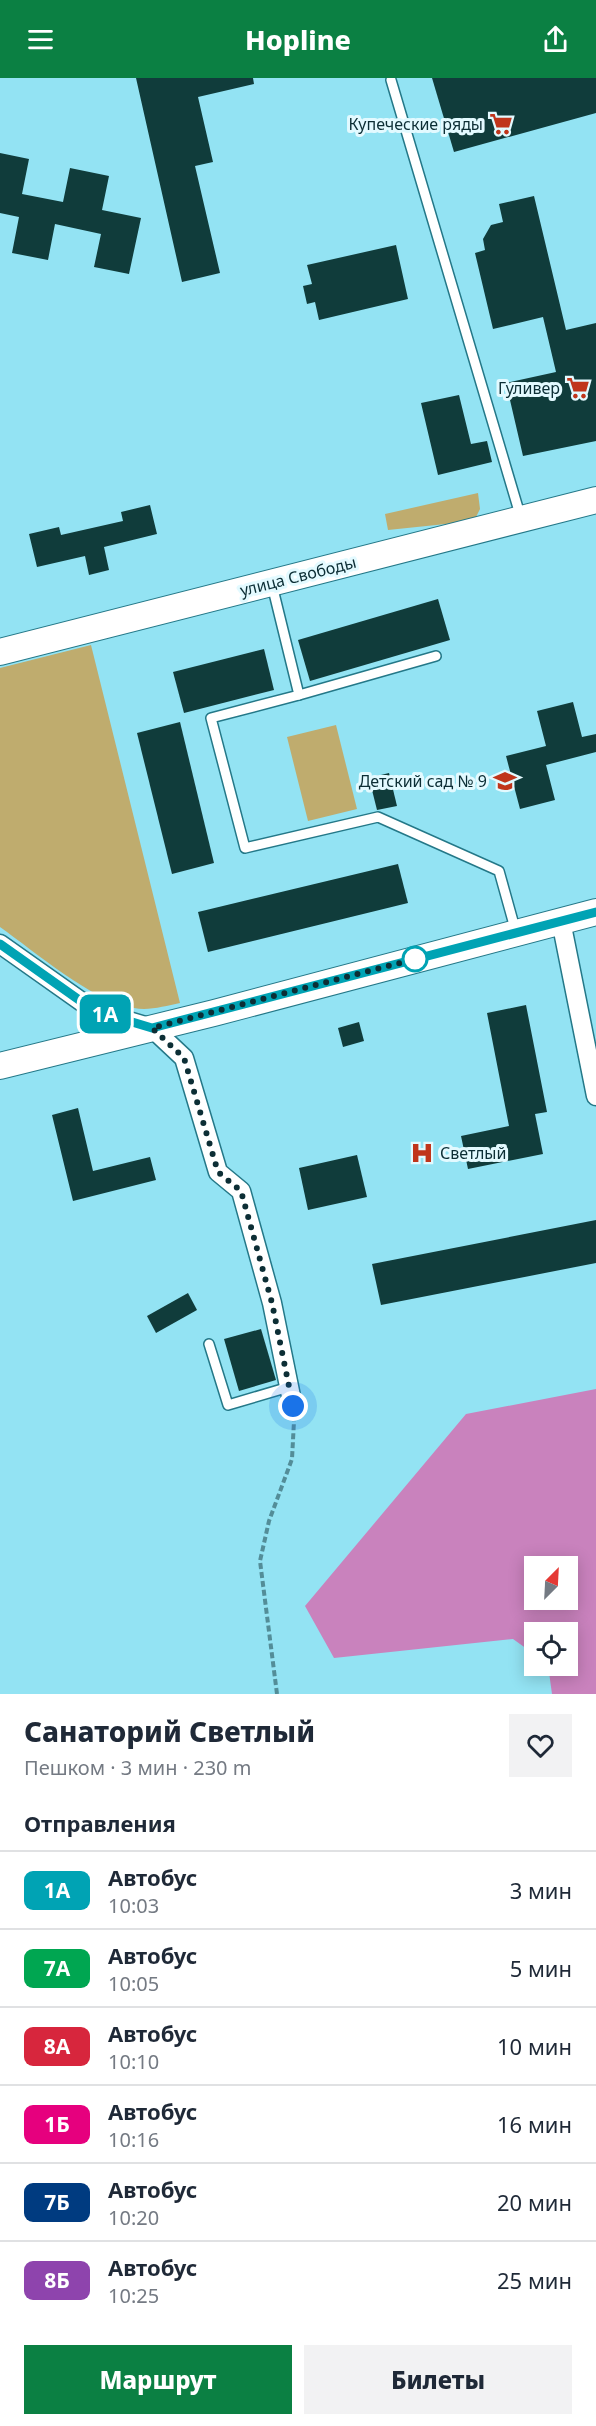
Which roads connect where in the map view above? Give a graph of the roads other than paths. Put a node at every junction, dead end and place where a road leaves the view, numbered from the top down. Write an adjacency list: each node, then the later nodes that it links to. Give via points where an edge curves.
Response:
1 (391, 80): 3 (lane)
2 (596, 500): 3 (main road, улица Свободы)
3 (522, 519): 4 (main road, улица Свободы)
4 (272, 583): 5 (main road, улица Свободы); 7 (lane)
5 (0, 652)
6 (436, 656): 7 (lane)
7 (299, 695): 10 (lane, via 211,718 245,848 378,818 499,871)
8 (596, 912): 9 (main road)
9 (561, 921): 10 (main road); 14 (street)
10 (516, 932): 12 (main road)
11 (0, 944): 12 (street, via 82,1002 102,1013)
12 (152, 1028): 13 (main road); 16 (street, via 184,1058 218,1172 241,1191 272,1303)
13 (0, 1066)
14 (596, 1096)
15 (209, 1344): 16 (lane, via 228,1405)
16 (291, 1396)

